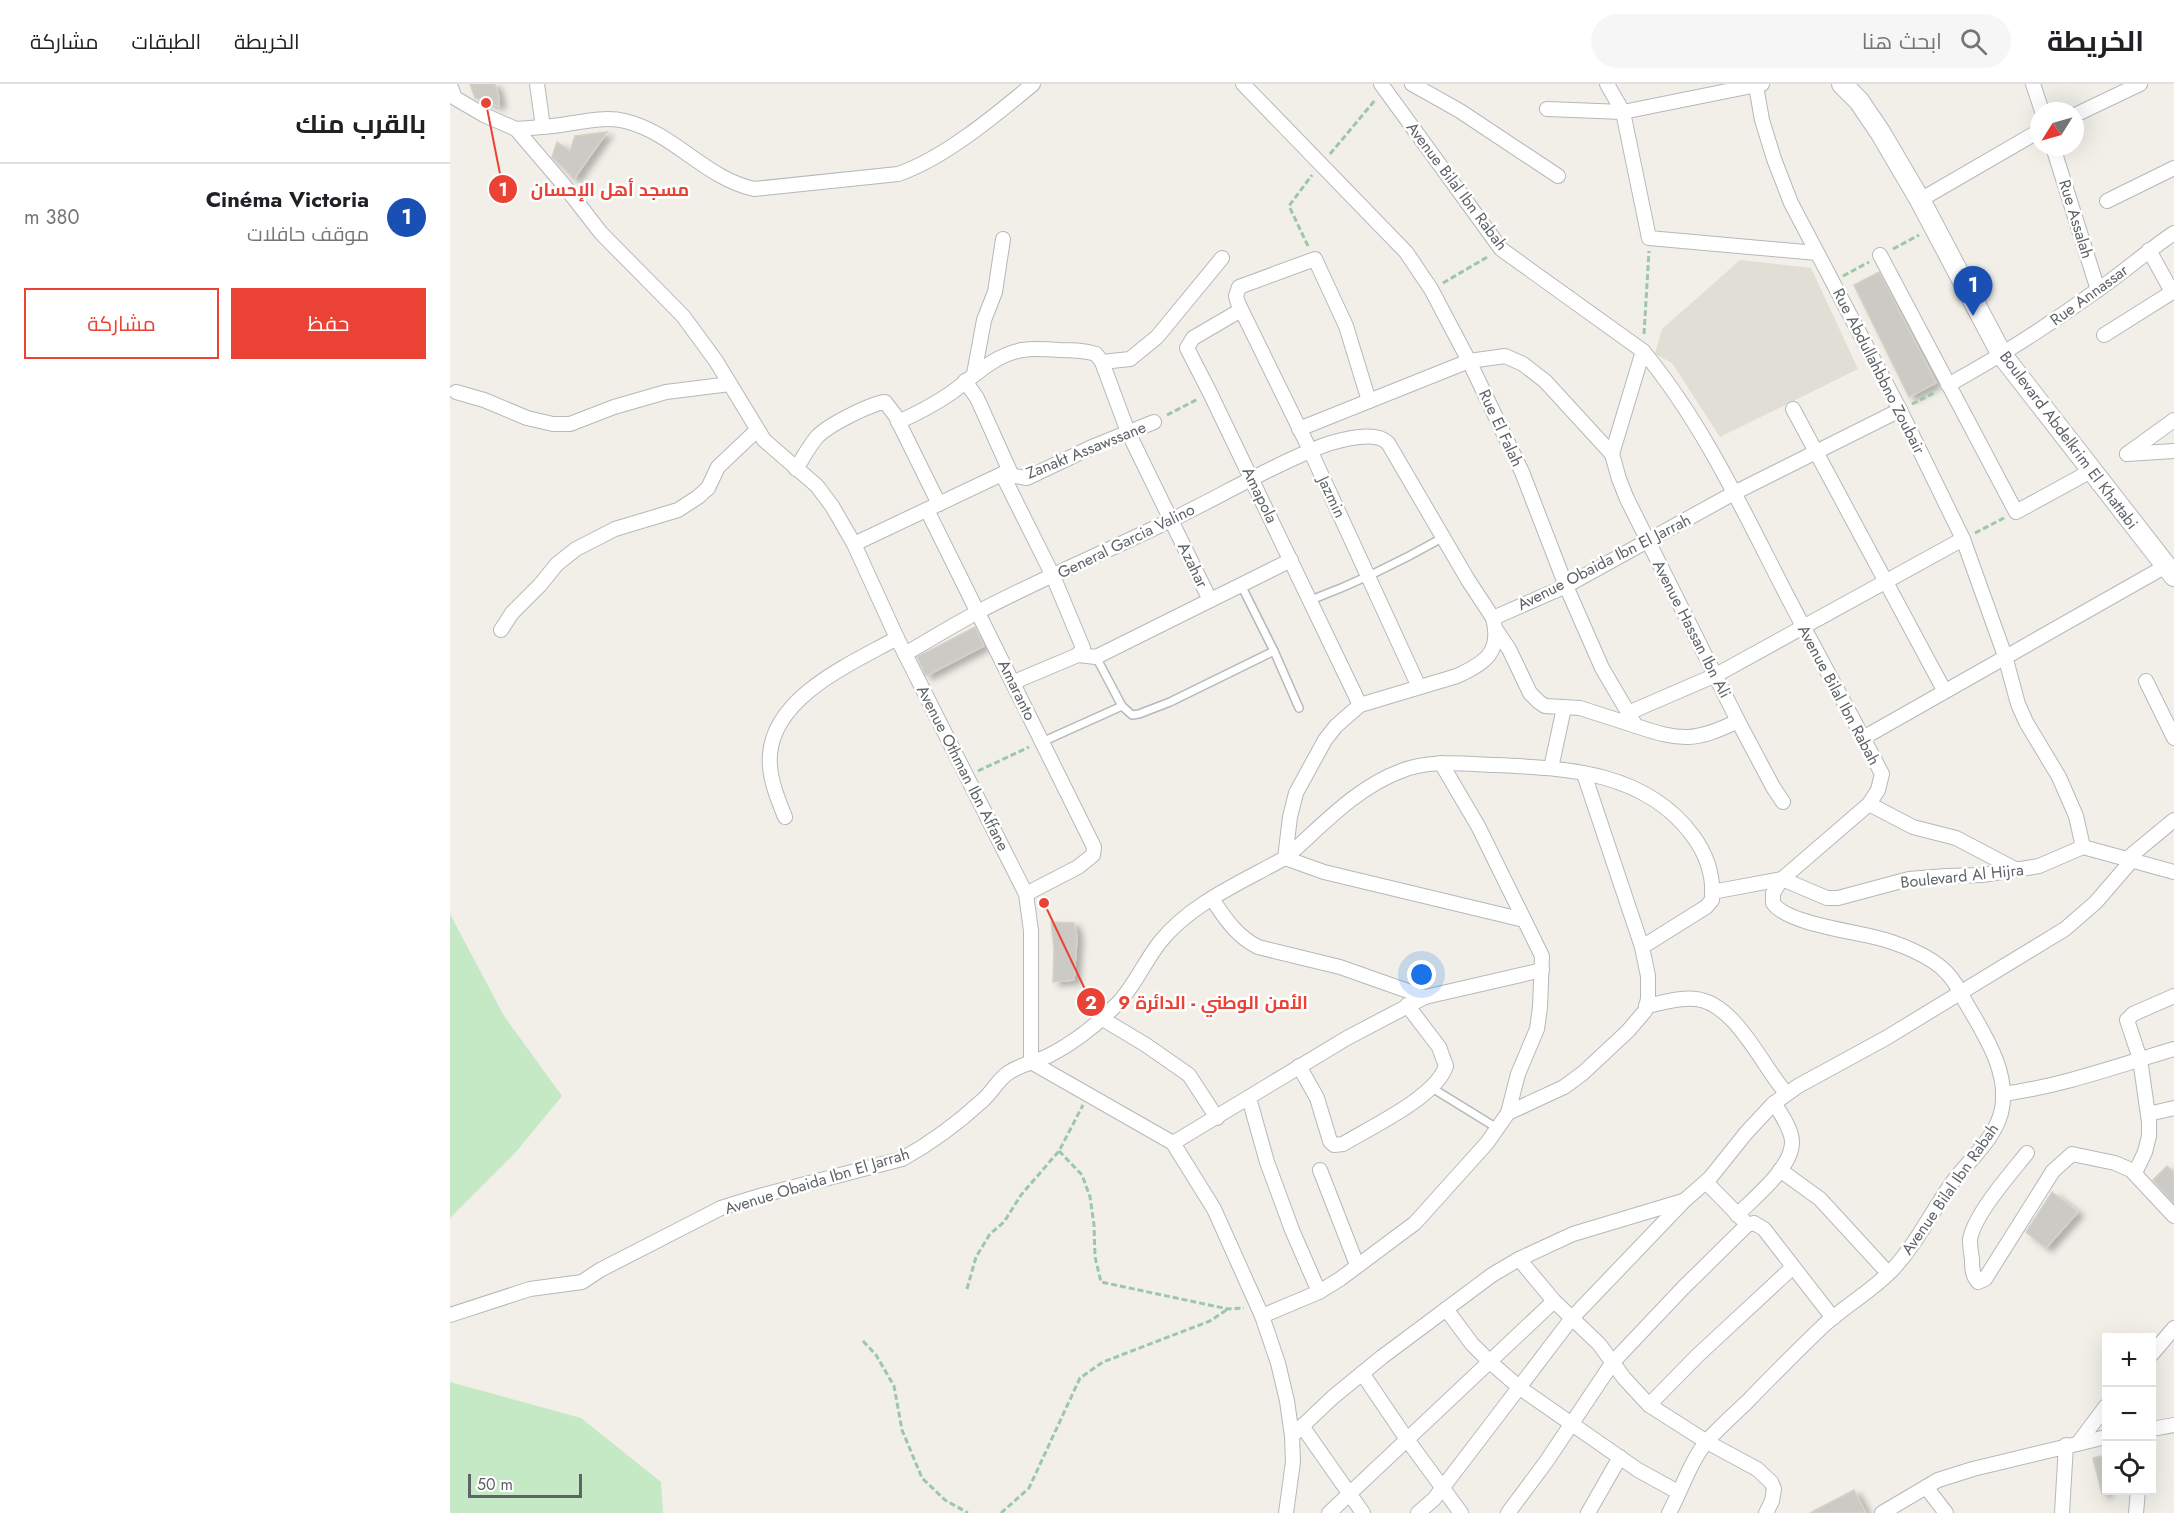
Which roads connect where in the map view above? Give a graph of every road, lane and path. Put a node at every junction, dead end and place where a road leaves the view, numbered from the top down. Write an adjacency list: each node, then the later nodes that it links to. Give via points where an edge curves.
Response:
1 (537, 84): 16 (street)
2 (1034, 84): 16 (street, via 956,142 910,170 754,189 709,170 655,133 622,120)
3 (1243, 84): 20 (street, Rue El Falah)
4 (1412, 84): 22 (street)
5 (1607, 84): 15 (street)
6 (1842, 84): 23 (street, Boulevard Abdelkrim El Khattabi, via 1859,101)
7 (2033, 84): 12 (street)
8 (2140, 84): 14 (street)
9 (1759, 85): 15 (street); 31 (street, Rue Abdullahbbno Zoubair, via 1762,120 1774,159)
10 (1383, 86): 20 (path); 29 (street, Avenue Bilal Ibn Rabah)
11 (452, 95): 17 (street, Avenue Othman Ibn Affane)
12 (2039, 102)
13 (1547, 109): 15 (street)
14 (2084, 111)
15 (1623, 112): 27 (street)
16 (543, 127): 17 (street)
17 (516, 129): 46 (street, Avenue Othman Ibn Affane, via 601,232 683,316)
18 (2030, 136): 23 (street)
19 (2057, 156): 37 (street, Rue Assalah)
20 (1321, 164): 34 (path, via 1289,206); 36 (street, Rue El Falah, via 1406,252)
21 (2174, 168): 24 (street)
22 (1558, 176)
23 (1920, 200): 25 (street, Boulevard Abdelkrim El Khattabi)
24 (2107, 201)
25 (1933, 227): 32 (path); 42 (street, Boulevard Abdelkrim El Khattabi)
26 (2174, 233): 30 (street, Rue Annassar)
27 (1649, 238): 31 (street); 41 (path)
28 (1003, 239): 45 (street, via 995,292)
29 (1500, 249): 36 (path); 41 (street, Avenue Bilal Ibn Rabah)
30 (2149, 250): 37 (street, Rue Annassar); 38 (street)
31 (1817, 253): 35 (street, Rue Abdullahbbno Zoubair)
32 (1880, 255): 35 (path); 47 (street)
33 (1222, 258): 44 (street, via 1157,338 1130,359)
34 (1315, 259): 39 (street, via 1239,287 1236,296); 50 (street, via 1346,326)
35 (1834, 282): 52 (street, Rue Abdullahbbno Zoubair)
36 (1431, 290): 43 (street, Rue El Falah)
37 (2098, 290): 42 (street, Rue Annassar)
38 (2173, 291): 40 (street)
39 (1241, 310): 49 (street, Amapola, via 1187,345); 56 (street, Jazmin)
40 (2104, 335)
41 (1643, 351): 62 (street); 67 (street, Avenue Bilal Ibn Rabah, via 1669,385)
42 (2002, 355): 47 (street); 64 (street, Boulevard Abdelkrim El Khattabi)
43 (1469, 361): 50 (street, Avenue Hassan Ibn Ali); 62 (street, Avenue Hassan Ibn Ali, via 1505,356 1523,364 1545,381); 81 (street, Rue El Falah, via 1522,472)
44 (1102, 362): 45 (street, via 1096,354 1088,352 1023,350 992,362); 58 (street, Azahar)
45 (969, 378): 54 (street, via 927,408); 65 (street)
46 (730, 384): 48 (street, via 666,392 614,406 570,424 527,418); 57 (street, Avenue Othman Ibn Affane)
47 (1948, 385): 52 (path); 69 (street)
48 (456, 392)
49 (1210, 393): 55 (path, Zanakt Assawssane); 66 (street, Amapola)
50 (1369, 400): 56 (street, Avenue Hassan Ibn Ali)
51 (1793, 409): 61 (street)
52 (1900, 410): 61 (street, Avenue Obaida Ibn El Jarrah); 72 (street, Rue Abdullahbbno Zoubair)
53 (2174, 420): 60 (street, via 2127,454)
54 (898, 422): 63 (street, Amaranto, via 885,402 874,403 826,430); 68 (street, Amaranto)
55 (1154, 422): 58 (street, Zanakt Assawssane)
56 (1299, 429): 59 (street, Jazmin)
57 (757, 430): 63 (street, Avenue Othman Ibn Affane); 87 (street, via 718,467 708,488 698,497 678,510 595,537 563,558)
58 (1128, 432): 65 (street, Zanakt Assawssane, via 1027,478); 70 (street, Azahar)
59 (1310, 450): 66 (street, General Garcia Valino); 71 (street, General Garcia Valino, via 1351,438 1378,436 1388,442); 77 (street, Jazmin)
60 (2174, 451)
61 (1815, 453): 67 (street, Avenue Obaida Ibn El Jarrah); 79 (street)
62 (1612, 454): 73 (street, Avenue Hassan Ibn Ali)
63 (796, 469): 74 (street, Avenue Othman Ibn Affane, via 817,486)
64 (2091, 471): 69 (street); 76 (street, Boulevard Abdelkrim El Khattabi)
65 (1007, 475): 68 (street, Zanakt Assawssane); 78 (street)
66 (1251, 478): 70 (street, General Garcia Valino); 75 (street, Amapola)
67 (1734, 493): 73 (street, Avenue Obaida Ibn El Jarrah); 86 (street, Avenue Bilal Ibn Rabah)
68 (933, 507): 74 (street, Zanakt Assawssane); 84 (street, Amaranto)
69 (2016, 512): 72 (path)
70 (1171, 520): 78 (street, General Garcia Valino); 82 (street, Azahar)
71 (1442, 538): 77 (lane); 85 (street, General Garcia Valino)
72 (1963, 539): 79 (street); 92 (street, Rue Abdullahbbno Zoubair)
73 (1648, 542): 81 (street, Avenue Obaida Ibn El Jarrah); 94 (street, Avenue Hassan Ibn Ali)
74 (854, 544): 88 (street, Avenue Othman Ibn Affane)
75 (1291, 560): 80 (street); 83 (street, Amapola)
76 (2170, 571): 92 (street)
77 (1369, 575): 83 (lane); 97 (street, Jazmin)
78 (1053, 576): 84 (street, General Garcia Valino); 91 (street, via 1082,644)
79 (1886, 580): 86 (street); 98 (street)
80 (1241, 585): 82 (street); 89 (lane)
81 (1566, 586): 85 (street, Avenue Obaida Ibn El Jarrah); 103 (street, Rue El Falah, via 1602,668)
82 (1210, 600): 93 (street)
83 (1311, 600): 99 (street, Amapola)
84 (977, 612): 90 (street, General Garcia Valino); 96 (street, Amaranto)
85 (1495, 624): 97 (street, via 1497,640 1482,663 1457,676); 102 (street, General Garcia Valino, via 1530,693 1545,706)
86 (1803, 627): 94 (street); 106 (street, Avenue Bilal Ibn Rabah)
87 (501, 630)
88 (897, 638): 90 (street, Avenue Othman Ibn Affane); 115 (street, via 816,684 782,721 770,755)
89 (1274, 651): 100 (lane, via 1139,714 1132,715); 101 (lane)
90 (905, 654): 112 (street, Avenue Othman Ibn Affane)
91 (1078, 655): 93 (street); 96 (street)
92 (2005, 656): 98 (street); 117 (street, Rue Abdullahbbno Zoubair, via 2018,705 2059,777 2076,816)
93 (1096, 657): 100 (lane)
94 (1716, 675): 103 (street); 104 (street, Avenue Hassan Ibn Ali)
95 (2146, 681): 107 (street)
96 (1014, 682): 108 (street, Amaranto)
97 (1419, 687): 99 (street)
98 (1944, 690): 106 (street)
99 (1360, 705): 118 (street, via 1325,740 1296,793)
100 (1122, 706): 108 (lane)
101 (1299, 708)
102 (1564, 708): 105 (street, General Garcia Valino, via 1580,708); 110 (street)
103 (1628, 713): 105 (street, Rue El Falah)
104 (1738, 722): 105 (street, via 1696,738 1659,734); 113 (street, Avenue Hassan Ibn Ali)
105 (1636, 726)
106 (1863, 738): 114 (street, Avenue Bilal Ibn Rabah, via 1882,774)
107 (2174, 738)
108 (1042, 742): 112 (path); 124 (street, Amaranto, via 1094,847 1093,855 1078,867)
109 (1441, 763): 110 (street, Avenue Obaida Ibn El Jarrah); 118 (street, Avenue Obaida Ibn El Jarrah, via 1401,770 1373,784); 126 (street, via 1478,826)
110 (1551, 768): 111 (street, Avenue Obaida Ibn El Jarrah)
111 (1584, 774): 123 (street, Avenue Obaida Ibn El Jarrah, via 1628,784 1682,821 1703,850 1710,868); 127 (street)
112 (966, 776): 124 (street, Avenue Othman Ibn Affane)
113 (1783, 801)
114 (1869, 804): 120 (street, via 1913,827 1956,838); 122 (street, Avenue Bilal Ibn Rabah)
115 (784, 817)
116 (2174, 820): 119 (street)
117 (2083, 847): 119 (street); 120 (street, Boulevard Al Hijra, via 2039,866)
118 (1285, 858): 125 (street, Avenue Obaida Ibn El Jarrah); 126 (street, via 1324,872)
119 (2130, 858): 121 (street); 129 (street, via 2096,902 2066,929)
120 (2017, 870): 122 (street, Boulevard Al Hijra, via 1909,879 1838,898 1827,898)
121 (2174, 872)
122 (1782, 879): 123 (street); 129 (street, Avenue Bilal Ibn Rabah, via 1773,893 1775,907 1804,921 1874,937 1913,952 1946,972)
123 (1712, 892): 127 (street, via 1706,907)
124 (1026, 894): 137 (street, Avenue Othman Ibn Affane, via 1031,931)
125 (1212, 899): 131 (street, via 1245,941 1340,967); 134 (street, Avenue Obaida Ibn El Jarrah, via 1191,912 1161,941 1120,1001)
126 (1524, 920): 128 (street, via 1538,943)
127 (1642, 947): 133 (street, via 1648,975)
128 (1542, 970): 131 (street); 146 (street, via 1537,1029 1518,1074)
129 (1960, 992): 140 (street); 141 (street, Avenue Bilal Ibn Rabah, via 1984,1033 1999,1069)
130 (2174, 996): 136 (street, via 2127,1020)
131 (1425, 998): 132 (street)
132 (1407, 1005): 138 (street); 139 (street, via 1444,1058 1443,1076)
133 (1646, 1006): 140 (street, via 1684,999 1711,1004 1747,1035); 146 (street, via 1638,1022 1582,1073 1548,1095)
134 (1101, 1018): 137 (street, Avenue Obaida Ibn El Jarrah, via 1071,1043); 148 (street, via 1189,1074)
135 (2174, 1048): 136 (street)
136 (2140, 1059): 141 (street, via 2064,1082); 147 (street)
137 (1031, 1062): 142 (street); 170 (street, Avenue Obaida Ibn El Jarrah, via 1005,1076 985,1099 943,1133 902,1159 721,1209 582,1282 530,1289)
138 (1299, 1066): 139 (street, via 1317,1098 1330,1141 1338,1146); 143 (street)
139 (1432, 1088): 149 (lane)
140 (1786, 1094): 144 (street)
141 (2003, 1094): 163 (street, Avenue Bilal Ibn Rabah, via 2001,1112 1992,1132)
142 (1088, 1095): 150 (street); 151 (path)
143 (1250, 1098): 148 (street); 165 (street, via 1267,1162)
144 (1774, 1103): 154 (street, via 1792,1138 1791,1151); 156 (street)
145 (2174, 1108): 147 (street)
146 (1508, 1113): 149 (street)
147 (2148, 1114): 155 (street, via 2149,1136)
148 (1217, 1118): 150 (street)
149 (1497, 1128): 161 (street, via 1427,1211)
150 (1173, 1143): 169 (street, via 1214,1209)
151 (1059, 1151): 164 (path, via 1021,1195 1004,1222 990,1234 976,1257); 167 (path, via 1082,1175 1090,1197 1101,1282)
152 (2027, 1153): 155 (street, via 1974,1228 1970,1240 1972,1269 1978,1282 1985,1279 2065,1158 2072,1154 2105,1160)
153 (1320, 1170): 161 (street)
154 (1780, 1170): 159 (street); 163 (street, via 1820,1199)
155 (2135, 1173): 158 (street)
156 (1706, 1182): 157 (street); 159 (street)
157 (1685, 1200): 160 (street, via 1573,1234); 171 (street)
158 (2174, 1216)
159 (1742, 1220): 162 (street, via 1759,1224); 177 (street)
160 (1519, 1259): 166 (street); 168 (street)
161 (1357, 1265): 165 (street)
162 (1793, 1267): 172 (street); 180 (street)
163 (1888, 1273): 172 (street, Avenue Bilal Ibn Rabah)
164 (967, 1289)
165 (1319, 1292): 169 (street)
166 (1554, 1301): 171 (street); 176 (street)
167 (1228, 1309): 169 (path); 198 (path, via 1210,1321 1103,1362 1080,1378 1029,1488)
168 (1446, 1309): 176 (street); 178 (street)
169 (1260, 1311): 186 (street, via 1278,1363)
170 (450, 1316)
171 (1572, 1318): 177 (street); 179 (street)
172 (1833, 1318): 189 (street, Avenue Bilal Ibn Rabah)
173 (2174, 1328): 175 (street)
174 (863, 1341): 197 (path, via 894,1386 902,1430 922,1478 945,1500)
175 (2156, 1348)
176 (1490, 1362): 179 (street); 187 (street)
177 (1613, 1362): 180 (street); 182 (street)
178 (1362, 1373): 183 (street); 187 (street)
179 (1520, 1388): 182 (street); 192 (street)
180 (1649, 1405): 189 (street)
181 (2102, 1411): 190 (street)
182 (1571, 1424): 191 (street); 204 (street)
183 (1302, 1425): 186 (street); 194 (street)
184 (2174, 1425): 185 (street)
185 (2156, 1428)
186 (1292, 1436): 199 (street, via 1293,1462)
187 (1406, 1438): 192 (street); 194 (street)
188 (2102, 1438): 190 (street)
189 (1707, 1442): 195 (street, Avenue Bilal Ibn Rabah); 207 (street, via 1757,1469 1771,1482 1774,1489)
190 (2073, 1444): 193 (street, via 1973,1469); 210 (street)
191 (1620, 1457): 195 (street); 205 (street)
192 (1442, 1487): 202 (street); 203 (street)
193 (1926, 1487): 208 (street); 209 (street)
194 (1349, 1492): 200 (street); 201 (street)
195 (1678, 1492): 206 (street, Avenue Bilal Ibn Rabah)
196 (2138, 1495): 211 (street)
197 (968, 1513)
198 (1000, 1513)
199 (1286, 1513)
200 (1329, 1513)
201 (1363, 1513)
202 (1418, 1513)
203 (1461, 1513)
204 (1508, 1513)
205 (1588, 1513)
206 (1669, 1513)
207 (1766, 1513)
208 (1882, 1513)
209 (1946, 1513)
210 (2062, 1513)
211 (2136, 1513)

